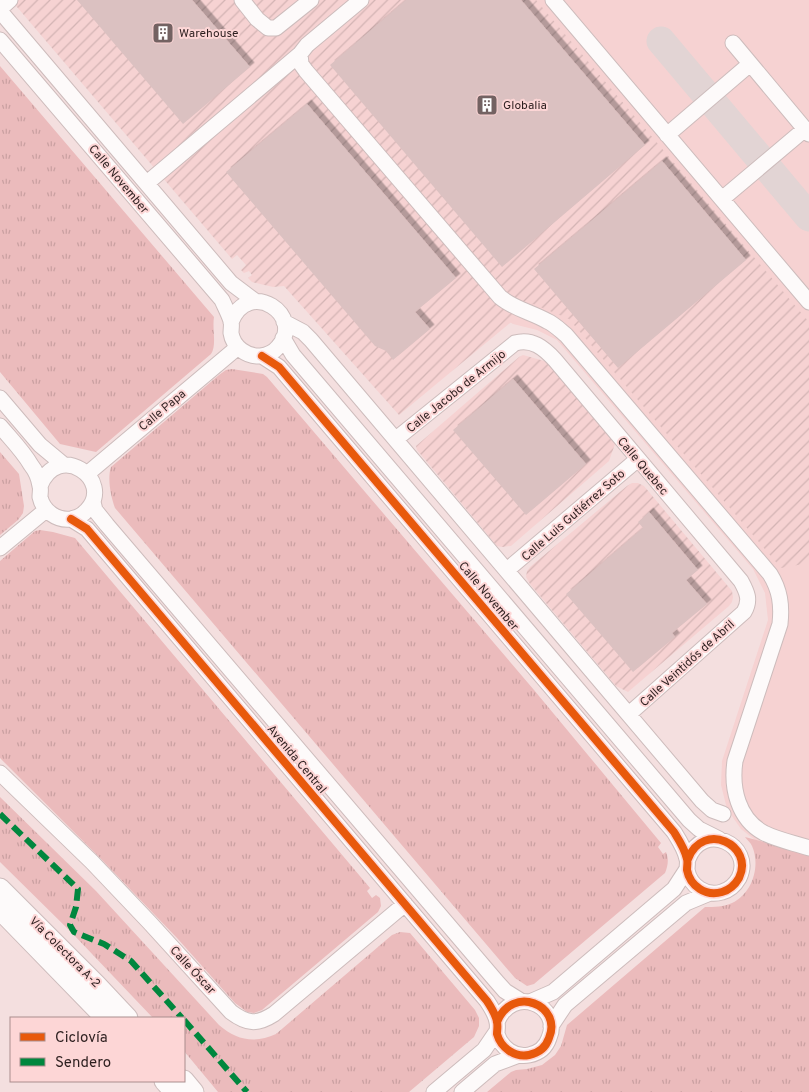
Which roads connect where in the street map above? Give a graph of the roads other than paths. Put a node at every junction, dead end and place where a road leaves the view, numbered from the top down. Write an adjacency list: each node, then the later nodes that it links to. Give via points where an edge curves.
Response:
1 (10, 0): 6 (street)
2 (242, 0): 3 (street, via 268,28 276,28)
3 (311, 0)
4 (361, 0): 9 (street, Calle November)
5 (553, 0): 12 (street)
6 (0, 10): 13 (street, Calle November)
7 (0, 40): 17 (street, Calle November, via 217,295)
8 (733, 43): 10 (street)
9 (300, 54): 13 (street, Calle November); 40 (street, via 306,71 500,297 508,304 546,320 566,335 774,581 781,602 780,624 735,761 734,784 739,805 756,827)
10 (750, 64): 11 (street); 12 (street)
11 (807, 131): 14 (street)
12 (667, 134): 14 (street)
13 (147, 183): 15 (street, Calle November, via 236,288)
14 (722, 199): 16 (street)
15 (255, 302): 17 (street, via 238,310); 18 (street, via 270,304)
16 (809, 302)
17 (231, 322): 21 (street, via 233,340)
18 (284, 322): 19 (street); 25 (street, via 311,340)
19 (283, 338): 22 (street, via 275,350); 39 (street, Calle November, via 293,355 689,820)
20 (515, 343): 25 (street, Calle Jacobo de Armijo); 26 (street, Calle Quebec, via 530,342 546,350)
21 (238, 347): 22 (street, via 245,353); 28 (street, Calle Papa)
22 (262, 356): 41 (street, Calle November, via 279,367 674,832)
23 (0, 398): 27 (street, via 40,445)
24 (0, 426): 29 (street, via 31,464)
25 (396, 440): 34 (street)
26 (638, 459): 34 (street, Calle Luis Gutiérrez Soto); 35 (street, Calle Quebec, via 741,581 748,598)
27 (64, 465): 28 (street, via 73,465); 29 (street, via 47,474)
28 (87, 474): 30 (street, via 94,487)
29 (40, 486): 31 (street)
30 (93, 502): 32 (street, via 84,514); 46 (street, Avenida Central, via 103,521 497,982 505,991)
31 (46, 510): 32 (street, via 53,516); 33 (street)
32 (71, 519): 44 (street, Avenida Central, via 87,529)
33 (0, 548)
34 (508, 570): 36 (street)
35 (744, 612): 36 (street, Calle Veintidós de Abril)
36 (629, 714): 38 (street, via 702,801)
37 (0, 773): 44 (street, Calle Óscar, via 92,862 231,1012 247,1021 257,1022 274,1014)
38 (723, 814)
39 (720, 839): 41 (street, via 700,842 694,847); 43 (street, via 736,849 742,867 740,876 728,890)
40 (809, 848)
41 (687, 864): 43 (street, via 694,884); 46 (street, via 674,889 553,992)
42 (0, 888): 48 (main road, Vía Colectora A-2)
43 (710, 893): 50 (street, via 686,902 564,1005)
44 (405, 904): 49 (street, Avenida Central, via 487,1001)
45 (0, 910): 47 (main road, Vía Colectora A-2)
46 (526, 1001): 49 (street, via 508,1006); 50 (street, via 545,1010)
47 (104, 1017)
48 (127, 1017)
49 (497, 1026): 51 (street, via 499,1040 504,1047); 56 (street, via 484,1050)
50 (551, 1026): 51 (street, via 542,1049)
51 (519, 1055): 57 (street, via 495,1064)
52 (185, 1081): 55 (main road)
53 (165, 1082): 54 (main road)
54 (174, 1092)
55 (194, 1092)
56 (434, 1092)
57 (462, 1092)

